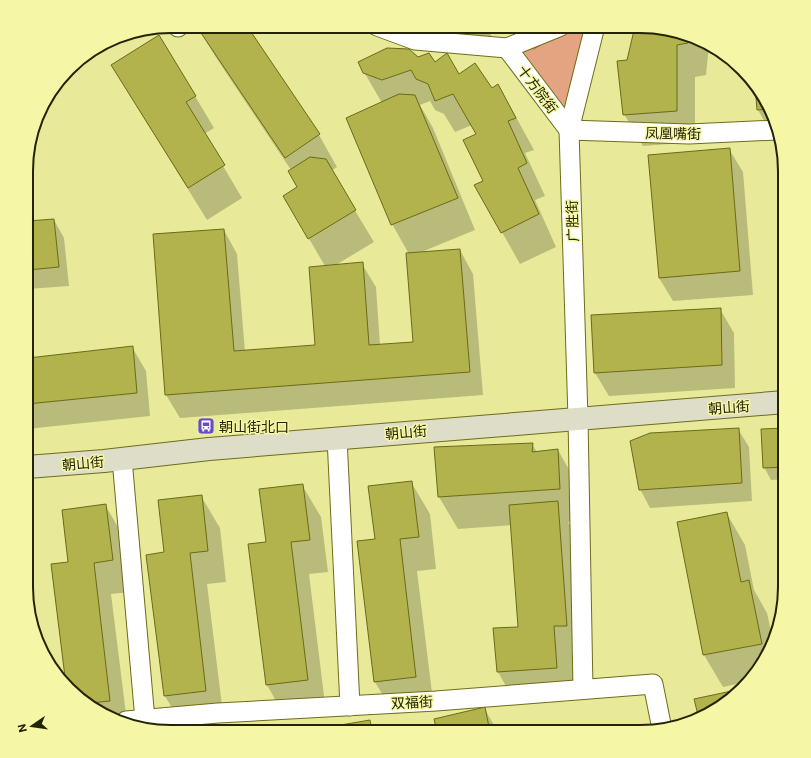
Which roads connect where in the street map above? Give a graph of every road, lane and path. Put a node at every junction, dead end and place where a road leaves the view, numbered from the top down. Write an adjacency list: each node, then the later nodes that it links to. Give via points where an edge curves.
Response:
1 (396, 33): 4 (street, 十方院街, via 415,40)
2 (544, 33): 4 (street, 十方院街)
3 (593, 33): 5 (street, 广胜街)
4 (507, 48): 5 (street, 十方院街)
5 (569, 130): 6 (street, 凤凰嘴街, via 689,134); 8 (street, 广胜街)
6 (771, 130)
7 (778, 403): 8 (street, 朝山街)
8 (578, 418): 9 (street, 朝山街); 12 (street, 广胜街)
9 (337, 438): 10 (street, 朝山街); 13 (street)
10 (122, 459): 11 (street, 朝山街); 14 (street)
11 (33, 466)
12 (584, 689): 13 (street, 双福街); 16 (street, 双福街, via 653,684)
13 (350, 706): 14 (street, 双福街, via 218,713)
14 (145, 720): 15 (street, 双福街)
15 (139, 721)
16 (661, 723)

